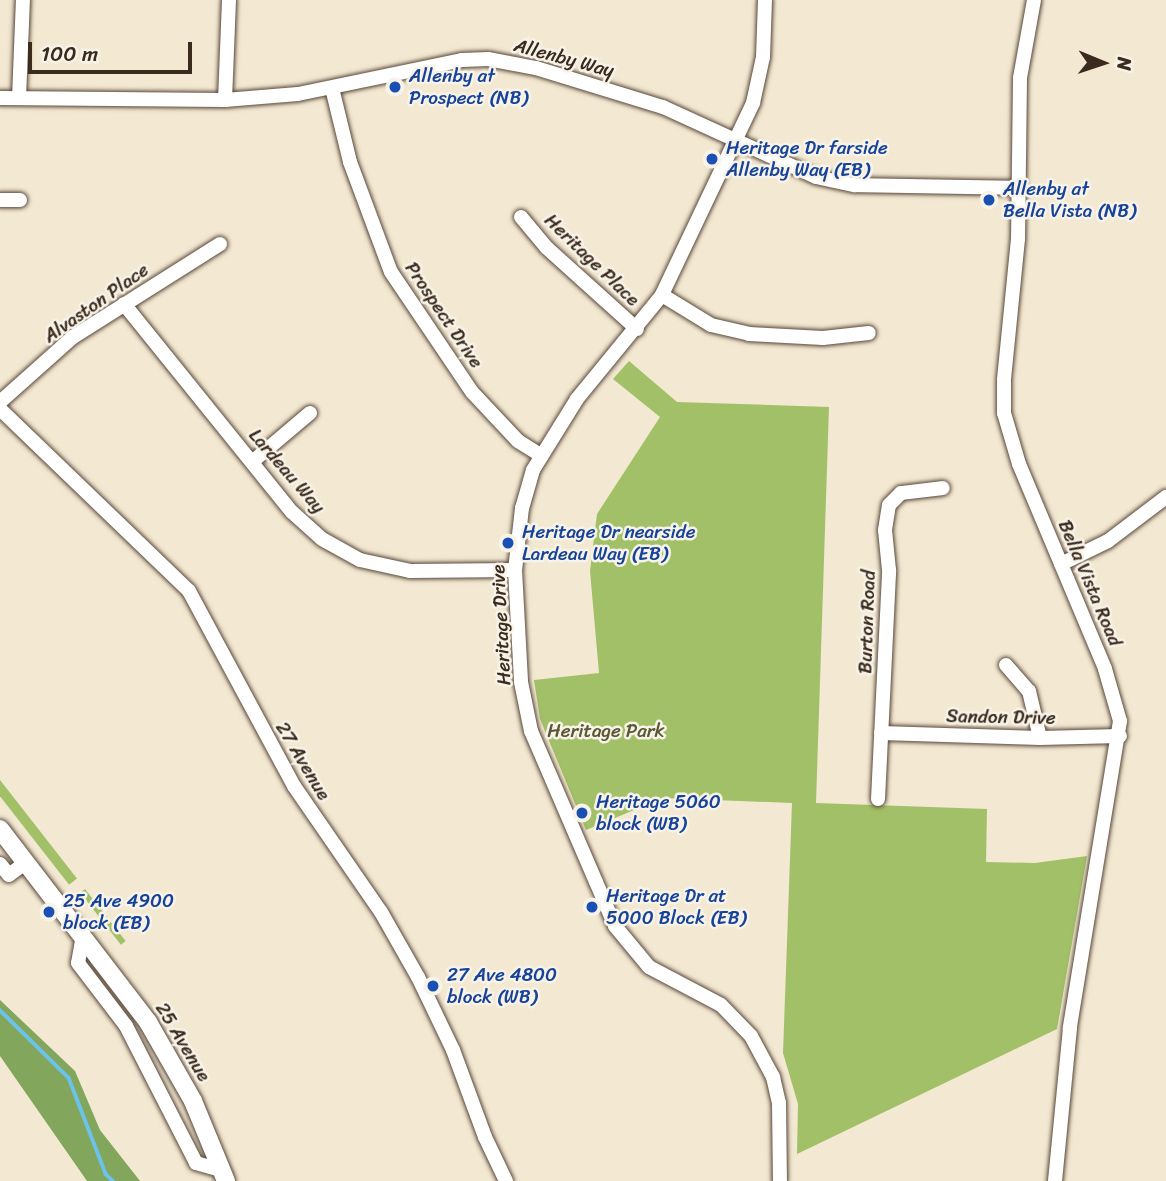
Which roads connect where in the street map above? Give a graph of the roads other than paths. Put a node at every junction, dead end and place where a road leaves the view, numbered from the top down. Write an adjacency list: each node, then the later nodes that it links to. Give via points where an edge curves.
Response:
1 (23, 0): 7 (street)
2 (229, 0): 8 (street)
3 (765, 0): 9 (street, Heritage Drive, via 760,82)
4 (1034, 0): 10 (street, Bella Vista Road, via 1020,78)
5 (332, 88): 8 (street, Allenby Way); 9 (street, Allenby Way, via 463,60 488,59 536,68 663,107); 22 (street, Prospect Drive, via 351,162 391,272 472,392 518,441)
6 (0, 98): 7 (street, Allenby Way)
7 (19, 98): 8 (street, Allenby Way)
8 (225, 100)
9 (737, 139): 10 (street, Allenby Way, via 816,177 855,185); 15 (street, Heritage Drive)
10 (1020, 188): 26 (street, Bella Vista Road, via 1004,413 1019,464)
11 (0, 200): 12 (street)
12 (20, 200)
13 (521, 217): 17 (street, Heritage Place, via 547,248)
14 (220, 244): 16 (street, Alvaston Place)
15 (662, 295): 17 (street, Heritage Drive); 18 (street, via 711,325 748,334 823,338)
16 (124, 304): 19 (street, Alvaston Place, via 73,337); 23 (street, Lardeau Way)
17 (637, 329): 22 (street, Heritage Drive, via 577,399)
18 (869, 333)
19 (0, 402)
20 (0, 409): 38 (street, 27 Avenue, via 189,591 293,786 381,912 418,977)
21 (310, 413): 23 (street)
22 (542, 456): 27 (street, Heritage Drive, via 522,508)
23 (252, 462): 27 (street, Lardeau Way, via 307,525 360,560 410,571)
24 (943, 488): 29 (street, Burton Road, via 901,493 889,505 884,530 889,569)
25 (1166, 497): 26 (street, via 1108,541)
26 (1061, 564): 30 (street, Bella Vista Road, via 1116,699)
27 (516, 570): 39 (street, Heritage Drive, via 522,682 531,731 591,871 615,926 649,967 720,1005 751,1036 764,1057 781,1119)
28 (1006, 665): 31 (street, via 1029,691)
29 (881, 733): 31 (street, Sandon Drive); 32 (street, Burton Road)
30 (1120, 736): 31 (street, Sandon Drive); 40 (street, Bella Vista Road, via 1080,961)
31 (1040, 738)
32 (878, 799)
33 (0, 829): 34 (main road, 25 Avenue)
34 (26, 862): 35 (street, via 9,875); 36 (main road, 25 Avenue)
35 (0, 864)
36 (83, 935): 37 (main road, 25 Avenue, via 164,1047 198,1112); 37 (street, 25 Avenue, via 78,963 126,1026 196,1163)
37 (221, 1175)
38 (506, 1181)
39 (780, 1181)
40 (1055, 1181)

